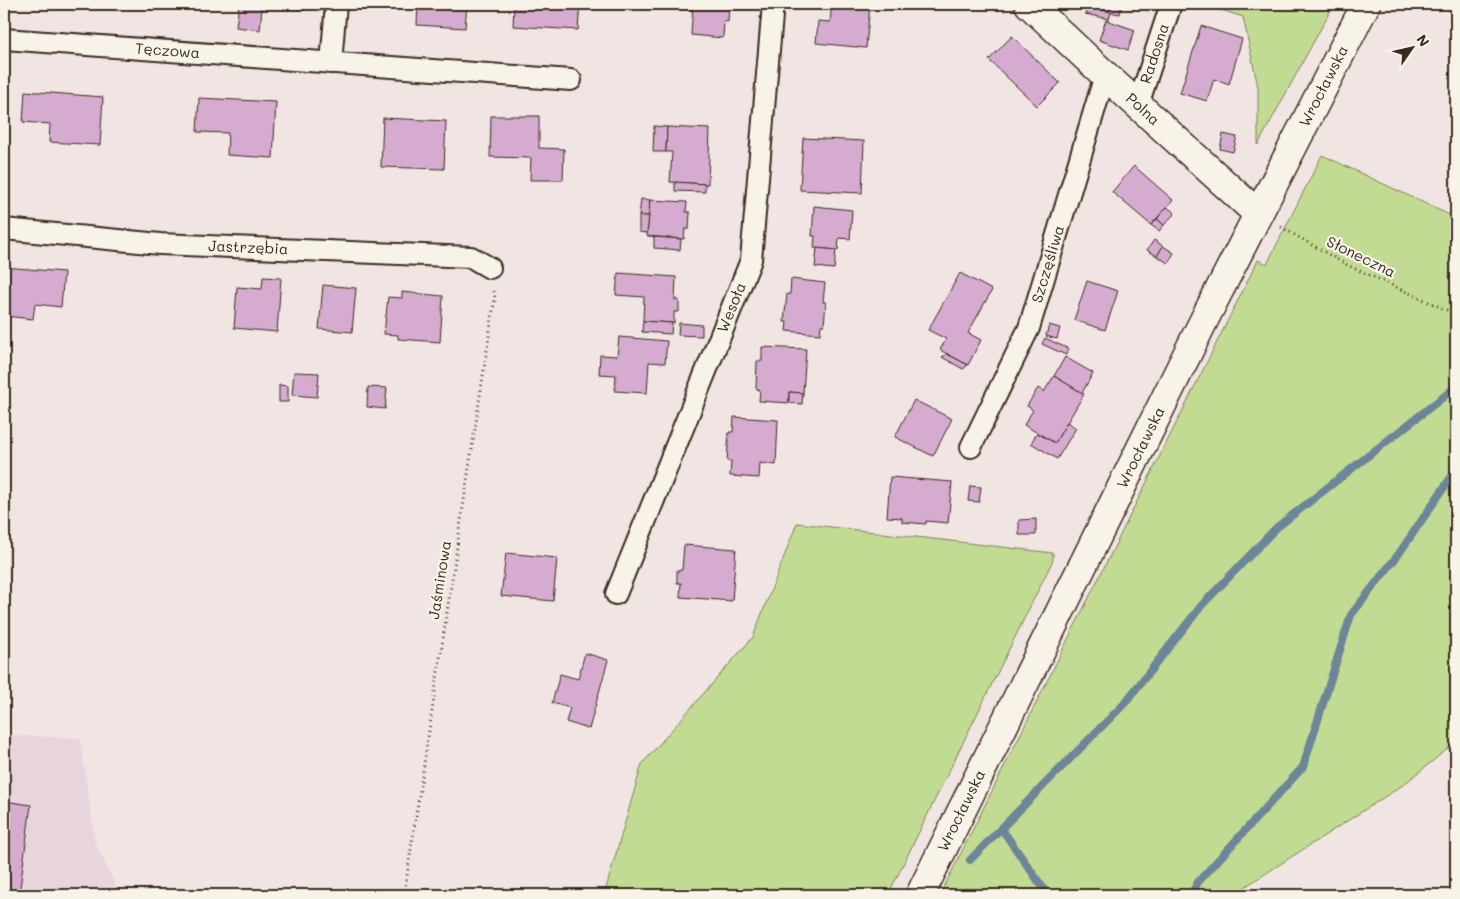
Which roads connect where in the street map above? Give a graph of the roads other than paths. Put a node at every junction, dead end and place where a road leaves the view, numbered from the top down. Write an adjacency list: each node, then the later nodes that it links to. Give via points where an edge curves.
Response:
1 (336, 4): 7 (street)
2 (772, 4): 15 (street, Wesoła, via 751,260)
3 (1029, 4): 8 (main road, Polna)
4 (1171, 4): 10 (street, Radosna)
5 (1366, 4): 11 (main road, Wrocławska)
6 (4, 39): 7 (street, Tęczowa)
7 (331, 63): 9 (street, Tęczowa)
8 (1105, 75): 10 (main road, Polna); 14 (street, Szczęśliwa, via 1029,328)
9 (571, 80)
10 (1138, 105): 11 (main road, Polna)
11 (1258, 214): 16 (main road, Wrocławska)
12 (4, 229): 13 (street, Jastrzębia, via 160,244 461,256 471,257)
13 (490, 268)
14 (971, 447)
15 (616, 594)
16 (920, 895)

